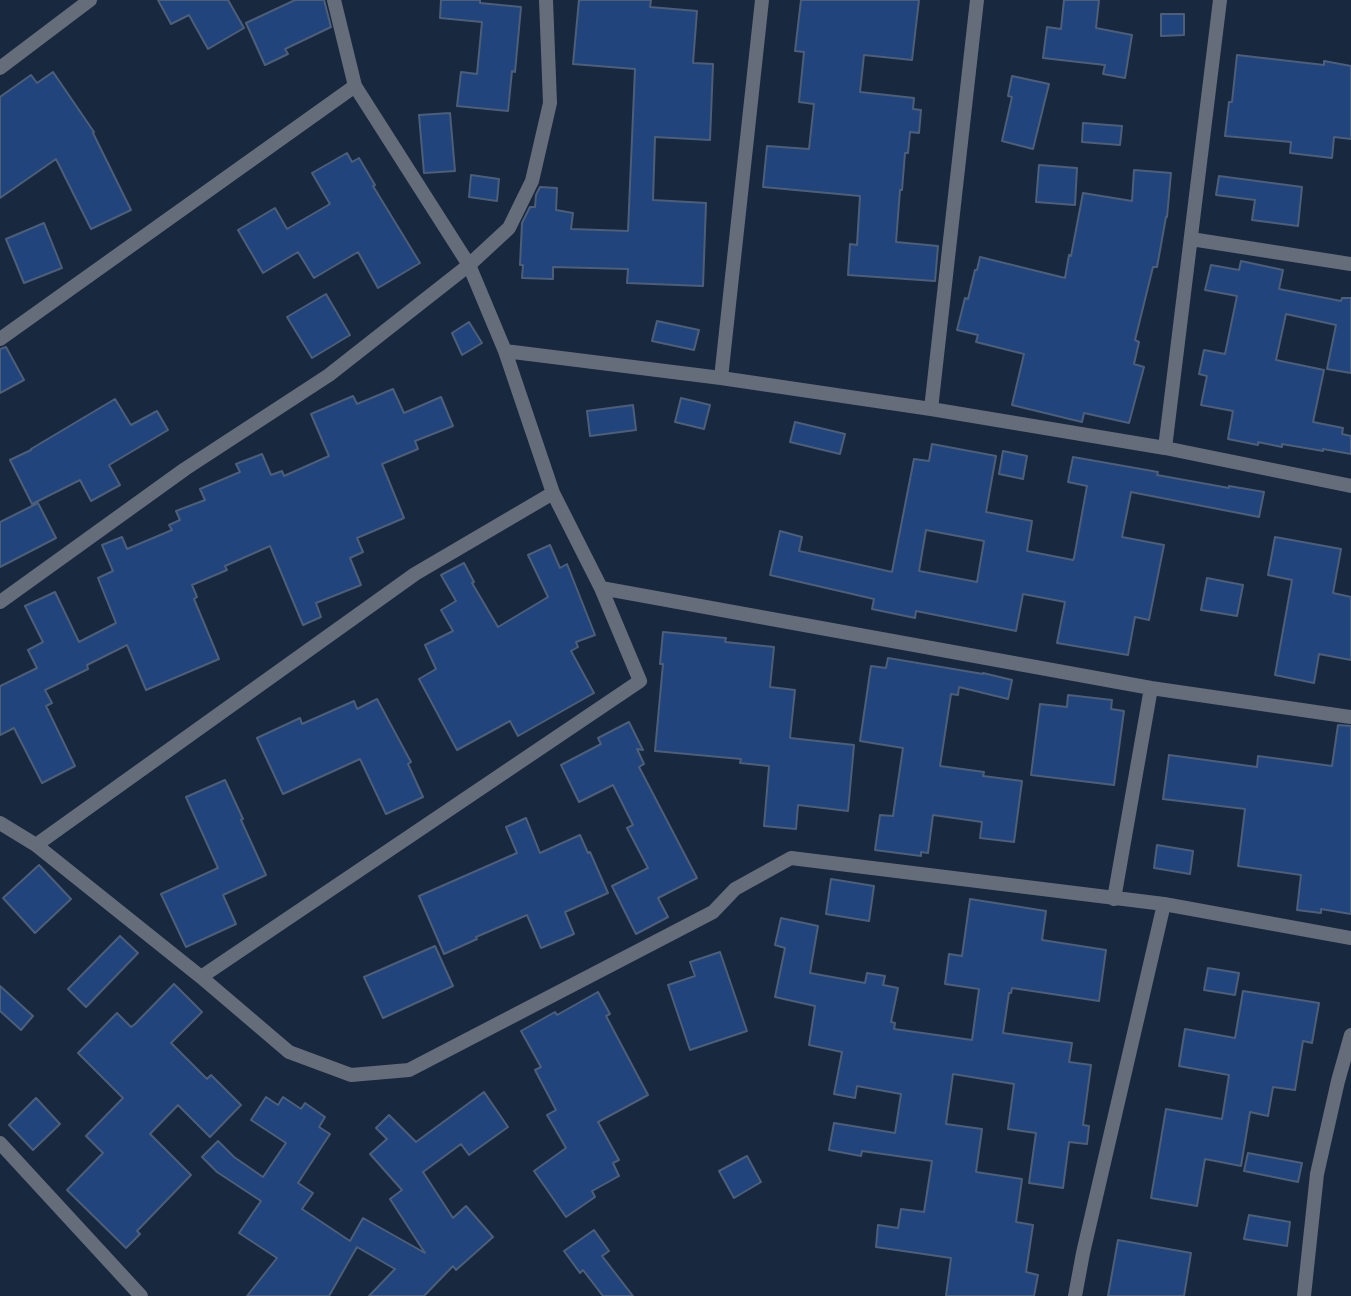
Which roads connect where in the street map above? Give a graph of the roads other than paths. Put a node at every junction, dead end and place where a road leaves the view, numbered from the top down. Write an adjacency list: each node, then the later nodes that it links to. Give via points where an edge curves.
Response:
1 (90, 0): 7 (street)
2 (334, 0): 8 (street)
3 (546, 0): 11 (street, via 550,103 532,181 509,228)
4 (762, 0): 14 (street)
5 (977, 0): 15 (street)
6 (1220, 0): 9 (street)
7 (0, 68)
8 (355, 86): 11 (street); 12 (street)
9 (1191, 239): 10 (street); 16 (street)
10 (1351, 264)
11 (469, 265): 13 (street); 20 (street, via 329,374 185,469)
12 (0, 338)
13 (505, 351): 14 (street); 18 (street)
14 (721, 378): 15 (street)
15 (931, 409): 16 (street)
16 (1165, 448): 17 (street)
17 (1351, 486)
18 (553, 494): 19 (street); 24 (street, via 415,574)
19 (601, 588): 21 (street); 28 (street, via 640,681)
20 (0, 602)
21 (1151, 688): 22 (street); 25 (street)
22 (1351, 717)
23 (0, 823): 24 (street)
24 (36, 845): 28 (street)
25 (1114, 899): 26 (street); 28 (street, via 791,858 735,889 713,912 408,1070 351,1075 289,1052)
26 (1164, 904): 27 (street); 32 (street)
27 (1351, 938)
28 (201, 976)
29 (1351, 1035): 33 (street, via 1317,1174)
30 (0, 1143): 31 (street)
31 (141, 1296)
32 (1075, 1296)
33 (1304, 1296)

